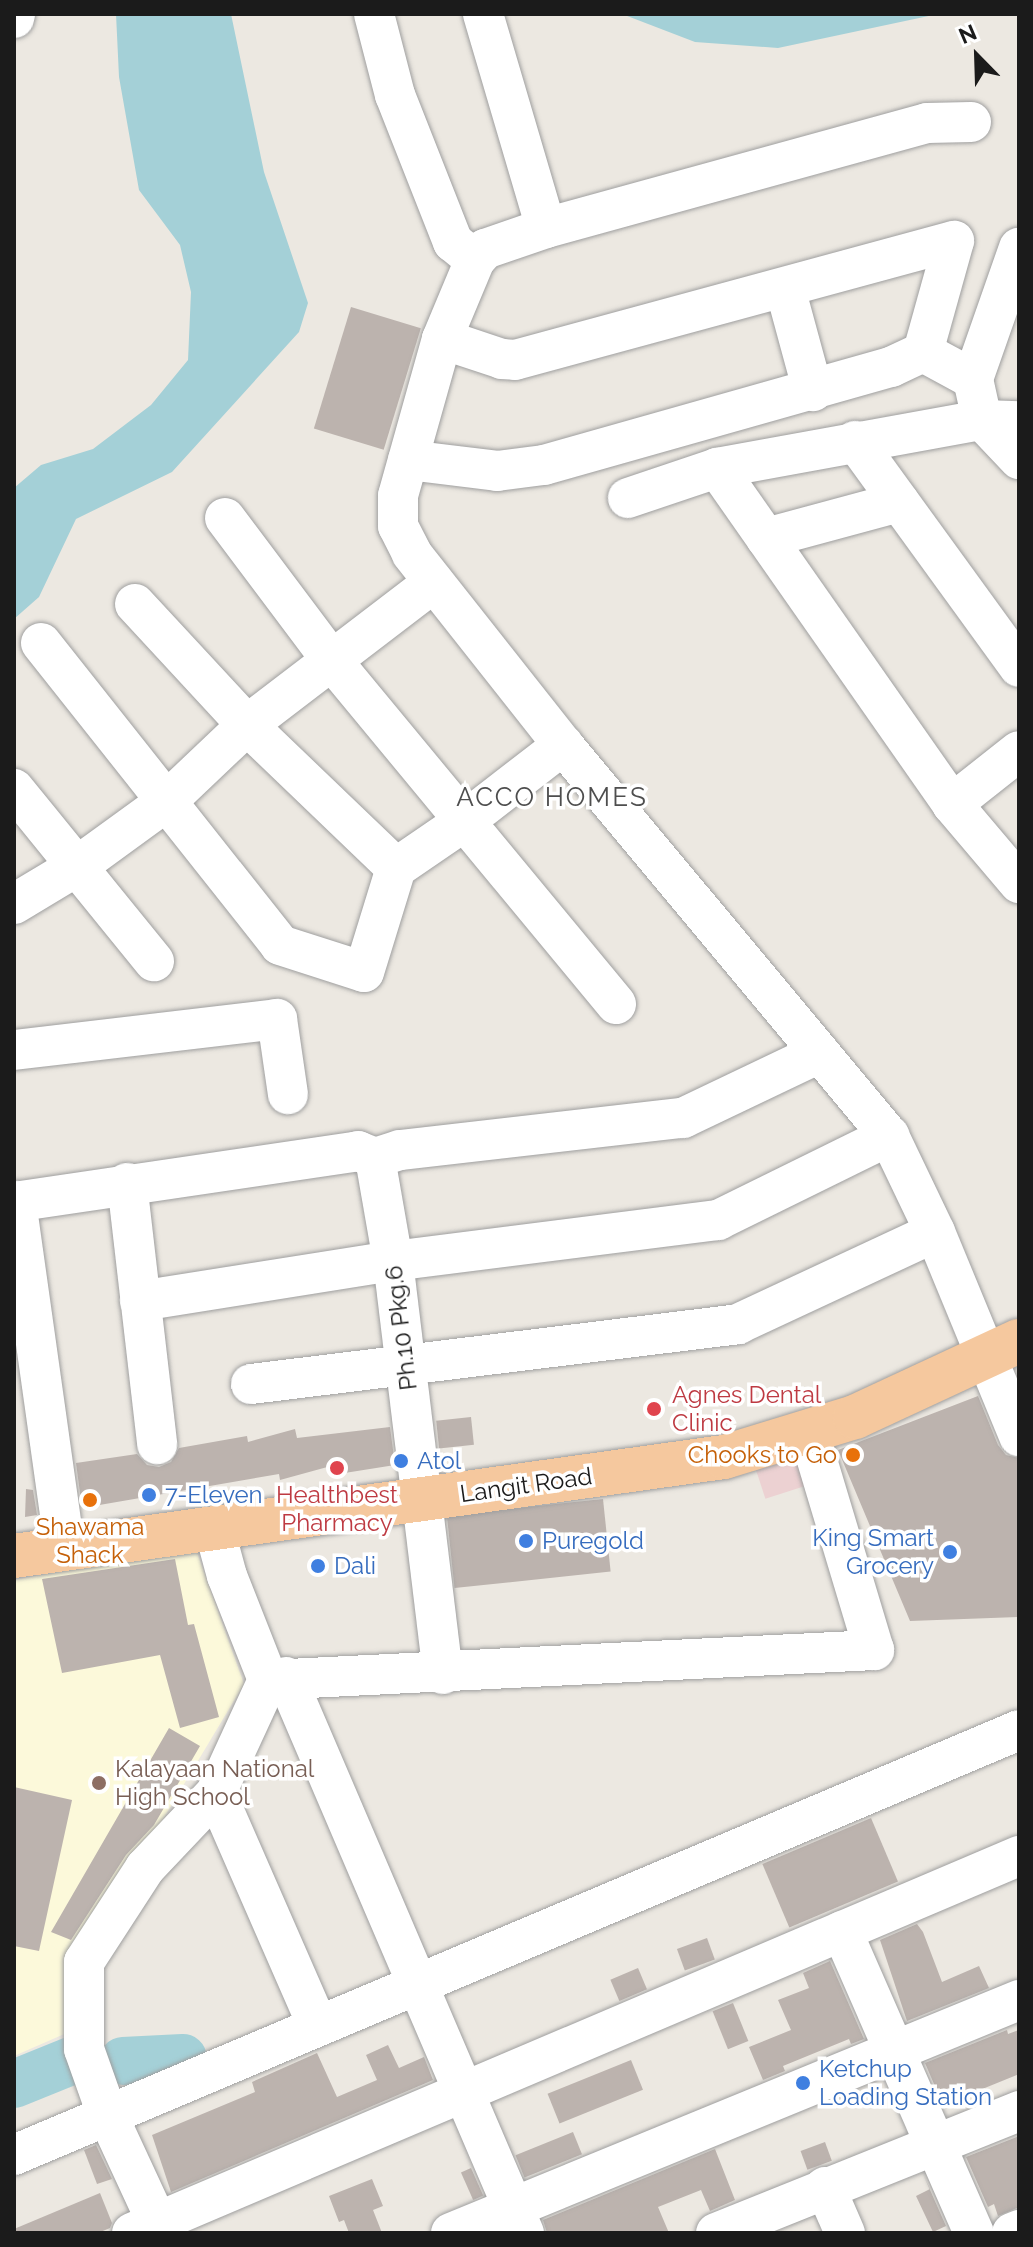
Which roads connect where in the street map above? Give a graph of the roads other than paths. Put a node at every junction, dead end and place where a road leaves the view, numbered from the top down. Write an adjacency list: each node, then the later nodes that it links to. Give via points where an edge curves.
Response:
1 (374, 14): 6 (street, via 395,95 453,242)
2 (483, 14): 4 (street)
3 (971, 122): 4 (street, via 927,123)
4 (546, 228): 6 (street, via 502,241)
5 (1019, 248): 10 (street)
6 (475, 260): 8 (street)
7 (785, 288): 8 (street, via 515,360); 9 (street, via 954,241); 11 (street)
8 (442, 339): 15 (street)
9 (923, 352): 10 (street); 11 (street)
10 (973, 379): 12 (street)
11 (813, 391): 15 (street, via 544,465 497,471)
12 (1001, 421): 13 (street); 14 (street)
13 (855, 441): 16 (street); 18 (street)
14 (1019, 459)
15 (408, 460): 21 (street, via 398,496 398,526)
16 (717, 468): 17 (street); 20 (street)
17 (628, 498)
18 (899, 502): 20 (street); 25 (street)
19 (225, 518): 24 (street)
20 (766, 538): 31 (street)
21 (434, 582): 24 (street); 27 (street)
22 (135, 604): 26 (street)
23 (41, 643): 30 (street)
24 (333, 662): 26 (street); 32 (street)
25 (1019, 667)
26 (247, 725): 30 (street); 34 (street)
27 (563, 745): 32 (street); 40 (street)
28 (1019, 751): 31 (street)
29 (14, 789): 33 (street)
30 (167, 801): 33 (street); 34 (street, via 280,945 364,972)
31 (952, 804): 35 (street)
32 (466, 820): 34 (street); 38 (street)
33 (79, 865): 36 (street); 37 (street)
34 (396, 868)
35 (1019, 883)
36 (14, 904)
37 (154, 961)
38 (616, 1004)
39 (14, 1050): 41 (street, via 277,1019)
40 (819, 1053): 42 (street); 43 (street, via 683,1118 400,1150)
41 (288, 1094)
42 (889, 1136): 46 (street); 48 (street, via 718,1220)
43 (375, 1158): 44 (street, via 358,1151); 48 (street, Ph.10 Pkg.6)
44 (127, 1183): 45 (street); 49 (street)
45 (15, 1202): 47 (street)
46 (935, 1232): 50 (street); 51 (street, via 738,1324)
47 (18, 1261): 58 (street)
48 (393, 1261): 49 (street); 51 (street, Ph.10 Pkg.6)
49 (140, 1301): 55 (street)
50 (1002, 1349): 53 (main road, Langit Road); 54 (street)
51 (404, 1362): 52 (street); 56 (street, Ph.10 Pkg.6)
52 (251, 1384)
53 (809, 1433): 56 (main road, Langit Road, via 724,1457); 60 (street, via 874,1650)
54 (1019, 1436)
55 (157, 1444)
56 (423, 1500): 57 (main road, Langit Road); 60 (street, Ph.10 Pkg.6)
57 (214, 1528): 58 (main road, Langit Road); 61 (street, via 227,1576)
58 (65, 1549): 59 (main road, Langit Road)
59 (14, 1556)
60 (443, 1674): 61 (street)
61 (277, 1678): 63 (street); 66 (street)
62 (1019, 1730): 66 (street)
63 (216, 1793): 68 (street); 72 (street, via 145,1868 84,1962 84,2049)
64 (1019, 1856): 65 (street)
65 (842, 1931): 69 (street); 70 (street)
66 (419, 1985): 70 (street); 72 (street)
67 (1019, 2000): 69 (street)
68 (313, 2015)
69 (895, 2051): 73 (street); 76 (street)
70 (463, 2092): 76 (street); 77 (street)
71 (1019, 2111): 73 (street)
72 (107, 2114): 74 (street); 77 (street)
73 (936, 2145): 75 (street); 82 (street)
74 (14, 2155)
75 (825, 2187): 80 (street); 81 (street)
76 (519, 2221): 79 (street)
77 (150, 2229)
78 (1019, 2230): 83 (street)
79 (451, 2233)
80 (716, 2233)
81 (845, 2233)
82 (974, 2233)
83 (1012, 2233)

